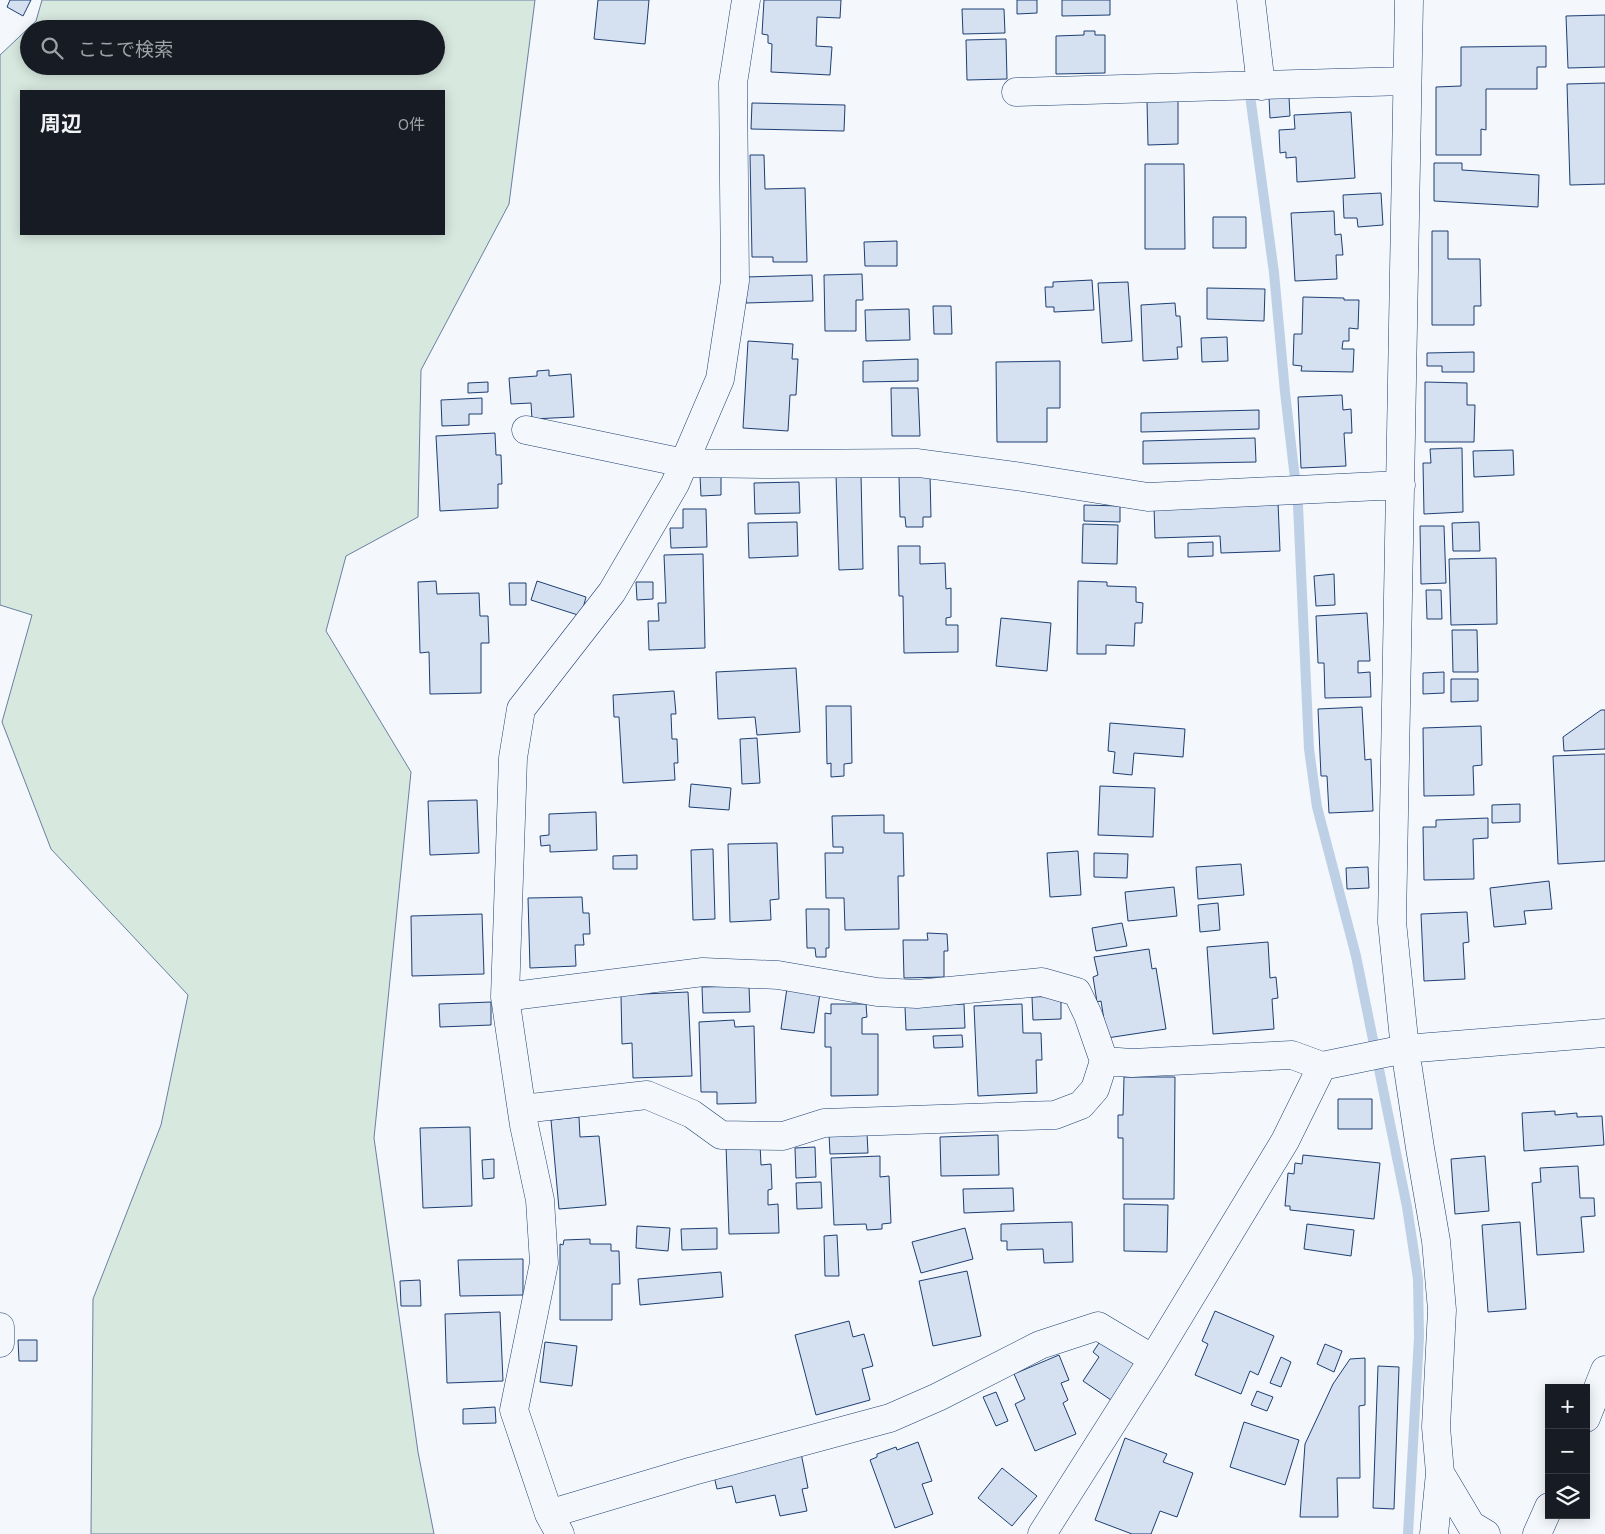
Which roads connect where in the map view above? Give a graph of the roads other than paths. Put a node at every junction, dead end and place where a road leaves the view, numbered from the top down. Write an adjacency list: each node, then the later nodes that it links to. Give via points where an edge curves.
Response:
1 (746, 0): 8 (main road, via 733,82 735,281 720,379)
2 (1251, 0): 5 (main road)
3 (1409, 0): 4 (main road)
4 (1407, 81): 5 (main road); 9 (main road)
5 (1261, 86): 6 (main road)
6 (1016, 92)
7 (526, 430): 8 (main road)
8 (684, 463): 9 (main road, via 918,463 1148,497); 10 (main road, via 612,592 522,708 513,758)
9 (1401, 485): 12 (main road, via 1392,922)
10 (506, 997): 13 (main road, via 703,972 778,975 877,992 916,994 1042,982 1076,992); 15 (main road)
11 (1605, 1033): 12 (main road)
12 (1406, 1048): 14 (main road); 21 (main road, via 1436,1241 1442,1310 1436,1427)
13 (1104, 1061): 14 (main road, via 1132,1063 1292,1055); 15 (main road, via 1096,1089 1081,1105 1055,1115 824,1123 783,1136 721,1134 692,1114 647,1095)
14 (1322, 1066): 18 (main road, via 1285,1141)
15 (522, 1109): 23 (main road, via 540,1200 544,1263 514,1410)
16 (0, 1327): 17 (main road)
17 (0, 1343)
18 (1153, 1359): 23 (main road, via 1098,1326 1040,1346 890,1418 693,1471); 24 (main road)
19 (1605, 1370): 20 (main road)
20 (1590, 1408)
21 (1440, 1474): 25 (main road); 26 (main road, via 1471,1525)
22 (1545, 1516): 27 (main road)
23 (554, 1524)
24 (1042, 1534)
25 (1434, 1534)
26 (1486, 1534)
27 (1537, 1534)

